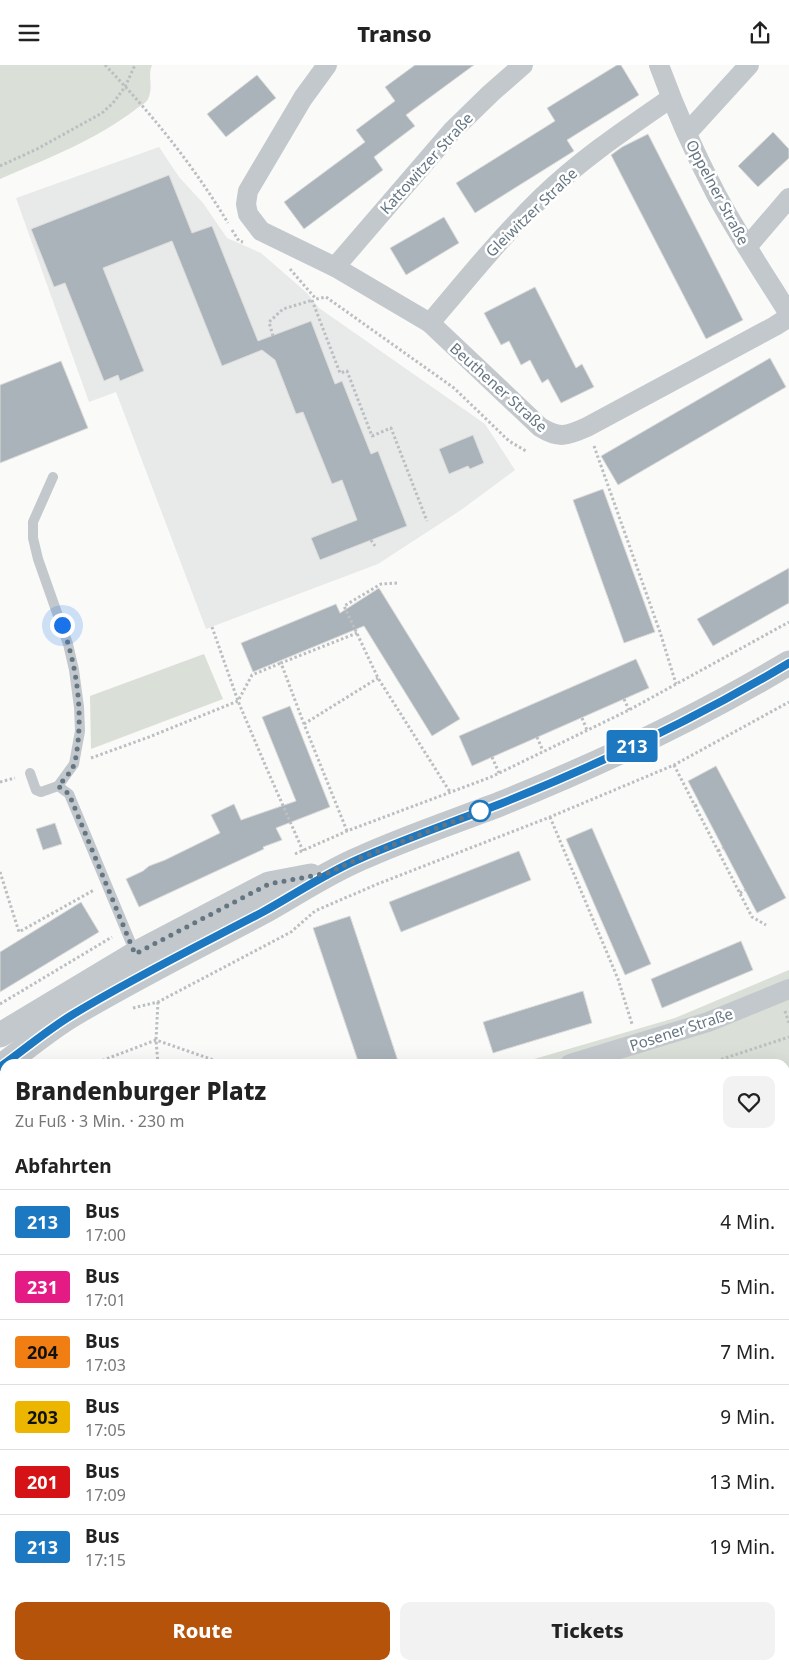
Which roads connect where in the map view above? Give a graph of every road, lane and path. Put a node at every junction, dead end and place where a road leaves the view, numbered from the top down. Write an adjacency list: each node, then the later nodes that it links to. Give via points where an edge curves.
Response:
1 (135, 65): 8 (path, via 125,87 102,113)
2 (327, 65): 11 (street, Beuthener Straße, via 303,97 248,191 246,204 248,214 261,231)
3 (523, 65): 11 (street, Kattowitzer Straße, via 452,131)
4 (659, 65): 6 (street, Oppelner Straße)
5 (749, 65): 7 (street)
6 (671, 98): 7 (street, Oppelner Straße); 13 (street, Gleiwitzer Straße, via 586,159 542,197 483,259)
7 (687, 133): 10 (street, Oppelner Straße, via 716,194)
8 (0, 166)
9 (789, 198): 10 (street)
10 (747, 247): 12 (street, Oppelner Straße)
11 (335, 267): 13 (street, Beuthener Straße)
12 (789, 316): 15 (street, Beuthener Straße)
13 (430, 323): 15 (street, Beuthener Straße, via 540,427 551,434 565,435)
14 (274, 336): 17 (path, via 269,322 276,315 283,309 314,299 340,373 347,371 372,436 391,428)
15 (587, 427): 27 (path)
16 (53, 477): 38 (lane, via 34,522 33,538 74,670 80,731)
17 (428, 521)
18 (371, 540): 19 (path)
19 (375, 546)
20 (397, 583): 23 (path, via 381,584 344,606)
21 (789, 623): 27 (path)
22 (212, 627): 29 (path)
23 (357, 633): 24 (path); 26 (path)
24 (281, 663): 29 (path, via 252,675); 33 (path)
25 (789, 663): 58 (street, via 659,734 596,763 328,873 269,884)
26 (378, 678): 33 (path); 43 (path)
27 (676, 684): 31 (path)
28 (624, 699): 31 (path)
29 (238, 701): 38 (path); 49 (path)
30 (789, 702): 39 (path)
31 (629, 710): 34 (path)
32 (582, 718): 34 (path)
33 (304, 724): 47 (path)
34 (587, 730): 36 (path)
35 (537, 737): 36 (path)
36 (543, 751): 41 (path)
37 (492, 757): 41 (path)
38 (74, 764): 42 (lane)
39 (674, 765): 45 (path); 46 (path)
40 (30, 773): 42 (lane, via 36,790 41,792)
41 (499, 773): 43 (path)
42 (58, 786): 53 (lane, via 69,794)
43 (450, 792): 47 (path)
44 (700, 803): 45 (path)
45 (695, 806): 50 (path)
46 (550, 817): 60 (path, via 314,911 291,932); 66 (path, via 618,979)
47 (347, 831): 49 (path)
48 (723, 848): 50 (path)
49 (303, 851): 51 (path)
50 (718, 851): 55 (path)
51 (286, 857)
52 (0, 871): 53 (path, via 19,932)
53 (105, 884): 57 (lane)
54 (745, 890): 55 (path)
55 (740, 893): 56 (path, via 752,917)
56 (766, 925)
57 (124, 931): 58 (lane); 61 (path)
58 (141, 964): 63 (street); 67 (street)
59 (789, 989): 66 (street, Posener Straße, via 708,1022)
60 (158, 1002): 62 (path); 65 (path)
61 (0, 1003)
62 (125, 1010)
63 (0, 1035)
64 (789, 1037): 72 (path)
65 (156, 1040): 68 (path); 69 (path); 70 (path)
66 (639, 1044): 71 (street, Posener Straße)
67 (11, 1059)
68 (106, 1059)
69 (158, 1059)
70 (211, 1059)
71 (587, 1059)
72 (722, 1059)

